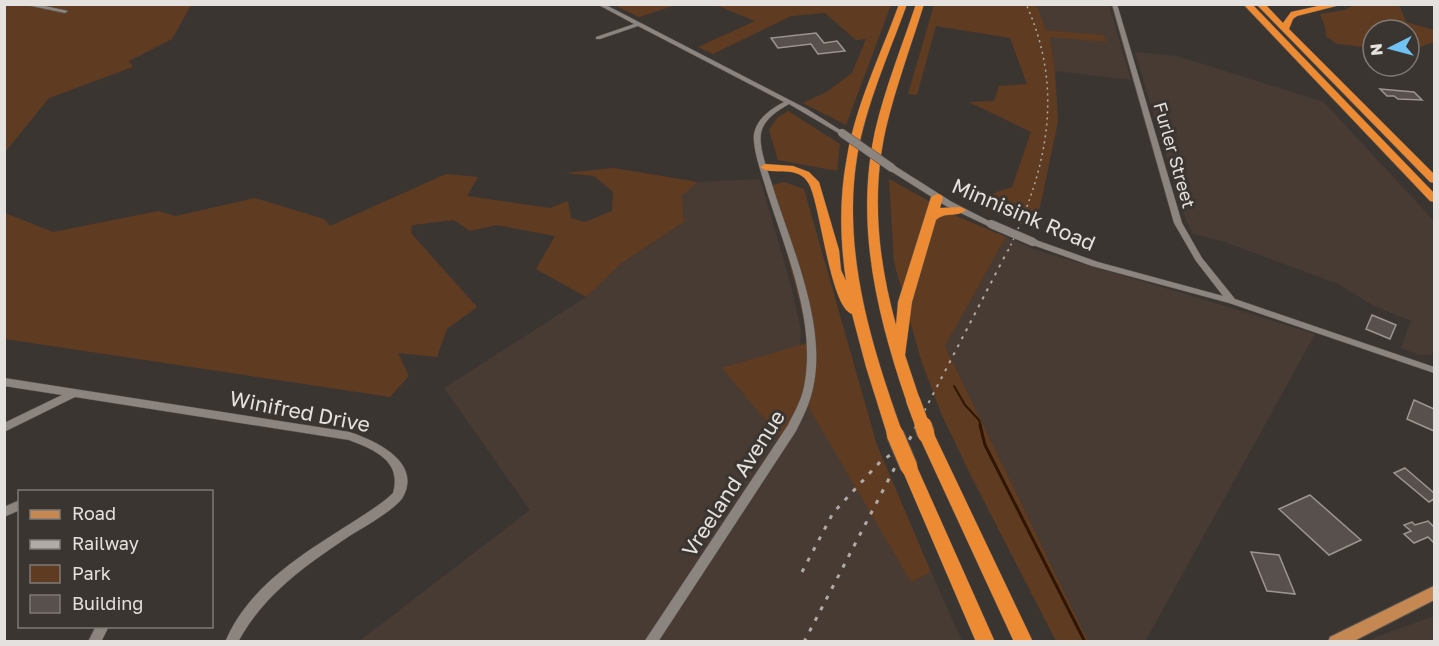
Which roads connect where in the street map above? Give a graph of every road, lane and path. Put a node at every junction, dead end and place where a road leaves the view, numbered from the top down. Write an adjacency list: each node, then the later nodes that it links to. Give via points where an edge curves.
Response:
1 (24, 4): 11 (street)
2 (598, 4): 12 (street, Minnisink Road)
3 (903, 4): 23 (highway, via 862,121 850,169 849,247)
4 (920, 4): 24 (highway, via 883,121 872,196 878,279)
5 (1114, 4): 22 (street, Furler Street, via 1178,223)
6 (1247, 4): 19 (highway)
7 (1260, 4): 13 (highway)
8 (1300, 4): 9 (highway)
9 (1323, 4)
10 (1340, 4): 13 (highway, via 1294,14)
11 (65, 11)
12 (637, 25): 14 (street); 15 (street, Minnisink Road)
13 (1285, 29): 17 (highway)
14 (598, 38)
15 (789, 102): 16 (street, Vreeland Avenue, via 775,109 759,128 757,141); 18 (street, Minnisink Road, bridge)
16 (765, 167): 23 (highway, via 792,168 815,184 835,270); 35 (street, Vreeland Avenue, via 806,315 811,359 808,388 792,428)
17 (1434, 180)
18 (937, 197): 20 (street, Minnisink Road); 21 (highway)
19 (1434, 199)
20 (960, 210): 21 (highway, via 939,211); 22 (street, Minnisink Road, bridge, via 1095,264)
21 (930, 219): 24 (highway, via 905,302)
22 (1232, 301): 25 (street, Minnisink Road)
23 (865, 338): 36 (highway, bridge, via 895,434)
24 (899, 359): 37 (highway, bridge, via 926,434)
25 (1434, 370)
26 (4, 382): 27 (street, Winifred Drive)
27 (74, 393): 28 (street); 34 (street, Winifred Drive, via 350,436 380,448 400,470 403,478 398,496 274,583 243,618)
28 (4, 428)
29 (18, 506): 30 (street)
30 (4, 512)
31 (1434, 593): 38 (main road)
32 (102, 628): 33 (street)
33 (94, 642)
34 (231, 642)
35 (650, 642)
36 (986, 642)
37 (1024, 642)
38 (1335, 642)

